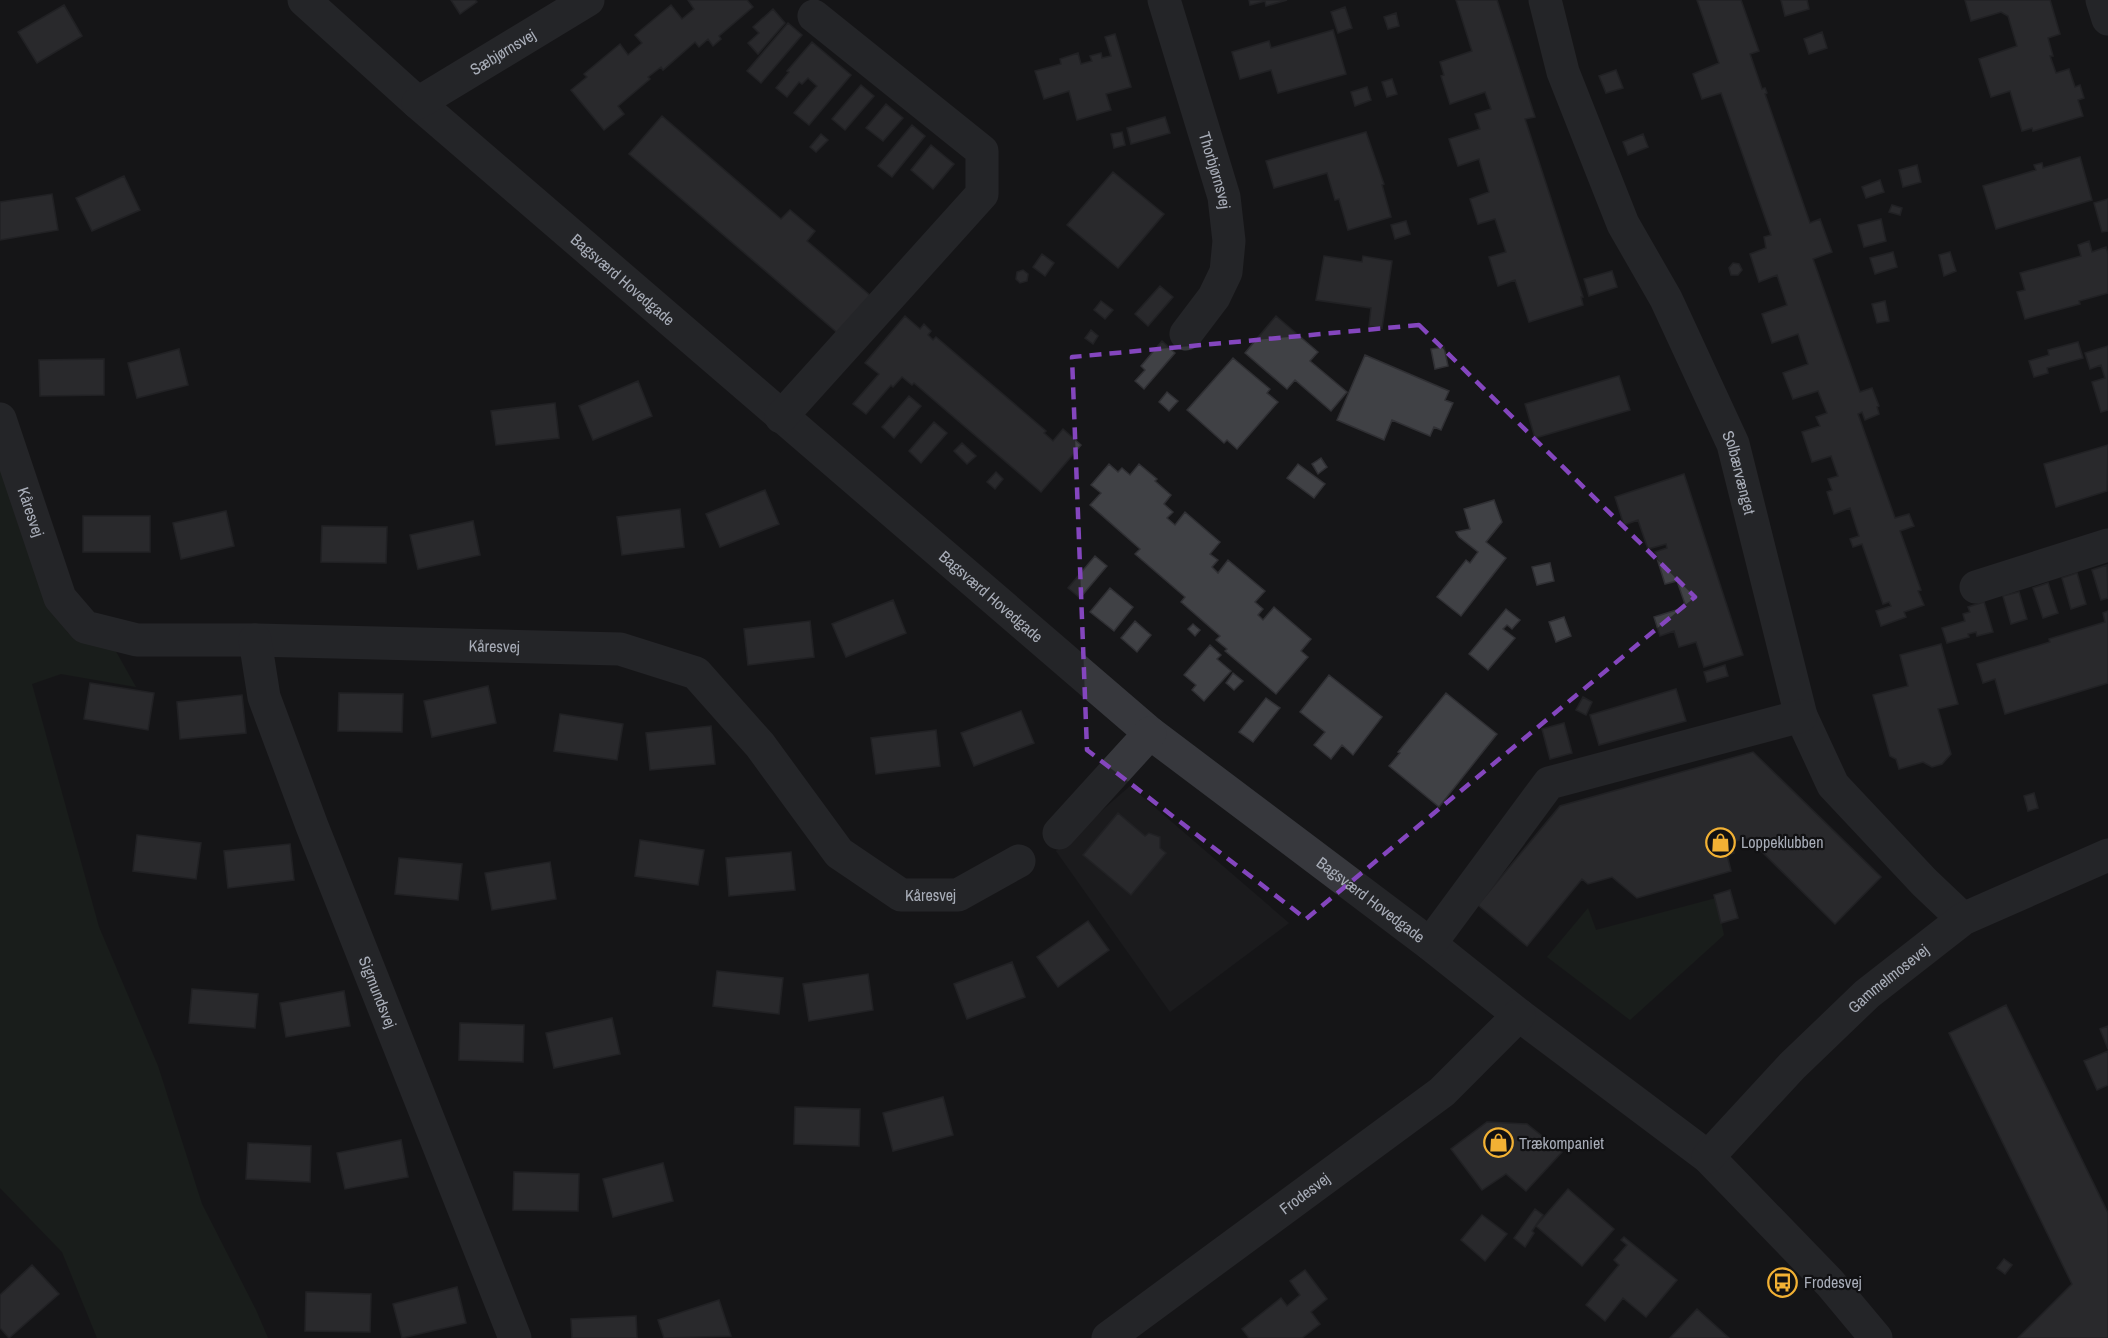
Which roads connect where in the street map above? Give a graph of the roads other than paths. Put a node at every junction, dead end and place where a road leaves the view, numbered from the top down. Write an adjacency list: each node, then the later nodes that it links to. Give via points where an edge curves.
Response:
1 (304, 0): 8 (street, Bagsværd Hovedgade)
2 (588, 0): 8 (street, Sæbjørnsvej)
3 (1164, 0): 9 (street, Thorbjørnsvej, via 1224,197 1229,241 1226,272 1214,297)
4 (1545, 0): 15 (street, Solbærvænget, via 1563,72 1623,224 1666,299 1733,444)
5 (2102, 0): 7 (street)
6 (814, 16): 10 (street, via 982,151 982,194)
7 (2108, 19)
8 (418, 103): 10 (street, Bagsværd Hovedgade)
9 (1186, 334)
10 (781, 417): 16 (street, Bagsværd Hovedgade)
11 (0, 419): 14 (street, Kåresvej, via 60,598 85,627 137,640)
12 (2108, 545): 13 (street)
13 (1976, 586)
14 (255, 640): 19 (street, Kåresvej, via 620,649 696,674 760,745 839,853 901,895 958,895); 24 (street, Sigmundsvej, via 264,697 312,826)
15 (1802, 716): 20 (street, Solbærvænget, via 1833,785); 21 (street, via 1548,783)
16 (1150, 733): 17 (street); 21 (street, Bagsværd Hovedgade)
17 (1059, 833)
18 (2108, 855): 20 (street, Gammelmosevej)
19 (1019, 861)
20 (1963, 919): 23 (street, Gammelmosevej, via 1867,994 1792,1066)
21 (1430, 944): 22 (street, Bagsværd Hovedgade)
22 (1519, 1015): 23 (street, Bagsværd Hovedgade); 25 (street, Frodesvej, via 1442,1092)
23 (1708, 1157): 26 (street, Bagsværd Hovedgade, via 1830,1283)
24 (515, 1338)
25 (1108, 1338)
26 (1876, 1338)

